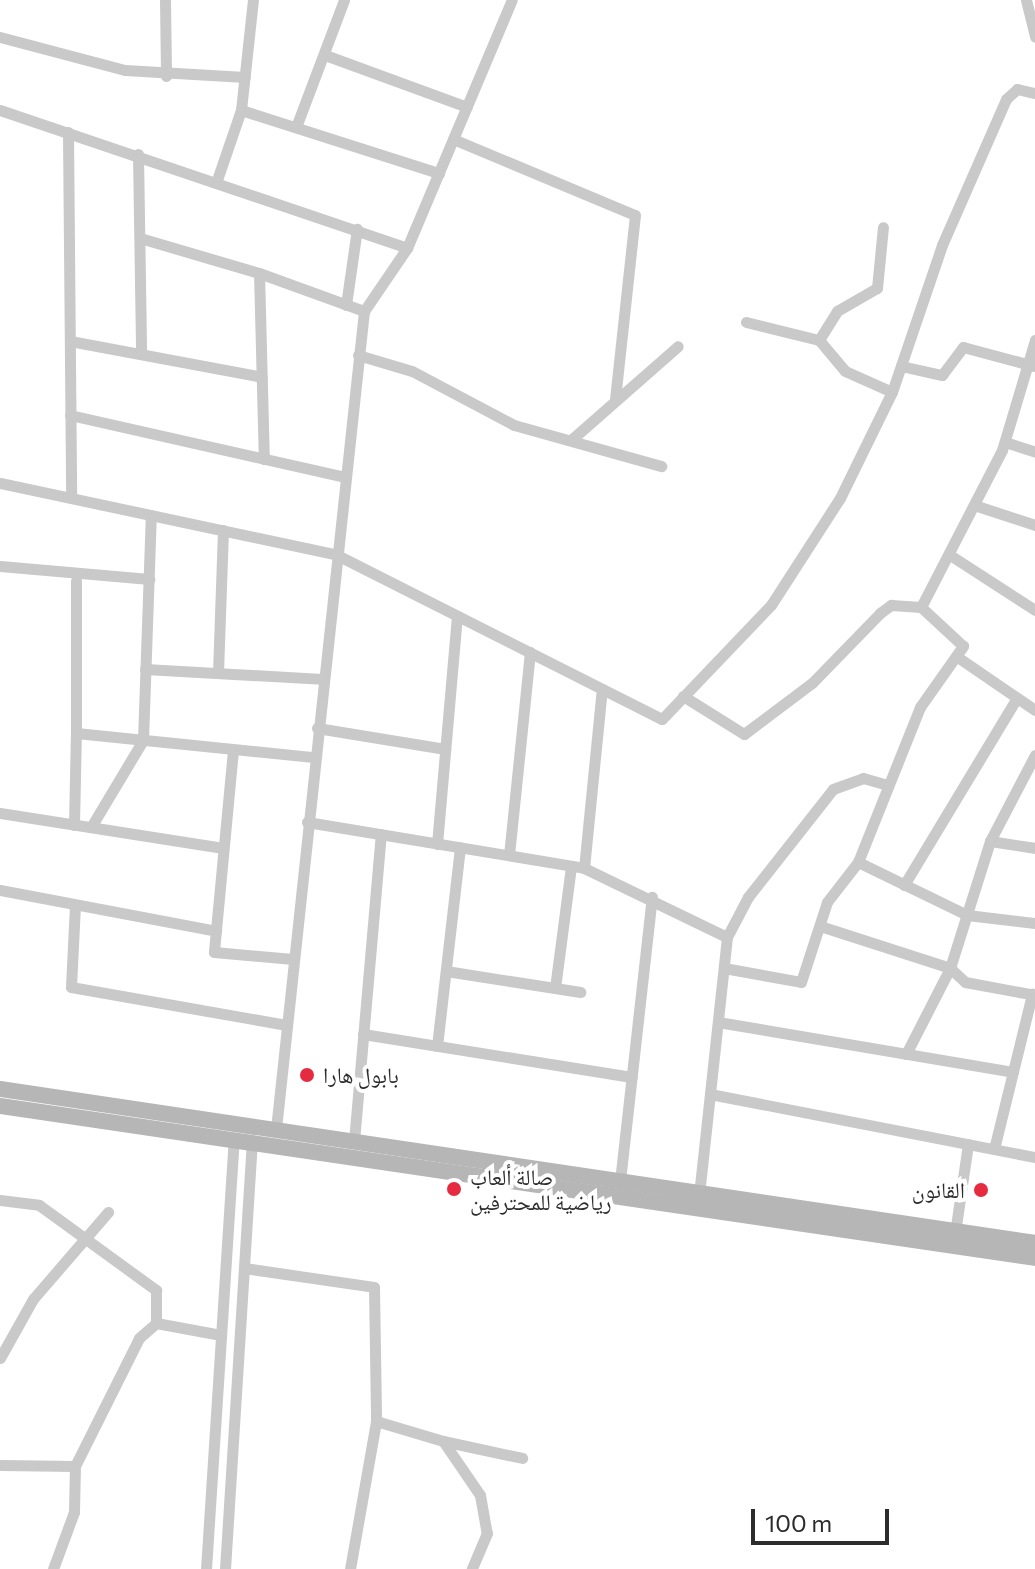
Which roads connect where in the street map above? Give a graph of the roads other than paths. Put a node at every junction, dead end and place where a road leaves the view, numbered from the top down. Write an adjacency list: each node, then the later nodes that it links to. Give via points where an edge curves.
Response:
1 (165, 0): 9 (street)
2 (253, 0): 10 (street)
3 (344, 0): 8 (street)
4 (512, 0): 12 (street)
5 (1026, 0): 7 (street)
6 (0, 37): 9 (street)
7 (1035, 37)
8 (325, 55): 12 (street); 15 (street)
9 (166, 76): 10 (street)
10 (245, 77): 14 (street)
11 (1035, 93): 36 (street, via 1017,89 1006,99 942,245)
12 (467, 107): 17 (street)
13 (0, 110): 16 (street)
14 (241, 110): 15 (street); 20 (street)
15 (296, 127): 19 (street)
16 (68, 132): 18 (street); 31 (street)
17 (453, 139): 19 (street); 39 (street, via 635,215)
18 (138, 154): 20 (street); 23 (street)
19 (439, 173): 24 (street)
20 (217, 180): 22 (street)
21 (883, 227): 29 (street, via 877,288 837,311)
22 (357, 229): 24 (street); 26 (street)
23 (140, 238): 25 (street); 33 (street)
24 (407, 248): 27 (street)
25 (259, 273): 26 (street); 37 (street)
26 (346, 305): 27 (street)
27 (364, 311): 34 (street)
28 (746, 322): 29 (street)
29 (819, 340): 38 (street, via 845,371)
30 (1035, 340): 35 (street)
31 (70, 341): 33 (street); 40 (street)
32 (678, 346): 39 (street)
33 (141, 354): 37 (street)
34 (358, 355): 41 (street, via 412,371 514,425); 46 (street)
35 (1032, 365): 36 (street, via 963,347 942,375); 42 (street)
36 (901, 366): 38 (street)
37 (262, 377): 44 (street)
38 (892, 392): 67 (street, via 840,498 771,605)
39 (615, 400): 41 (street)
40 (70, 415): 44 (street); 48 (street)
41 (571, 440): 45 (street)
42 (1005, 442): 43 (street); 49 (street)
43 (1035, 452)
44 (264, 459): 46 (street)
45 (661, 466)
46 (341, 476): 53 (street)
47 (0, 483): 48 (street)
48 (71, 498): 50 (street)
49 (977, 506): 51 (street); 54 (street)
50 (151, 515): 52 (street); 56 (street)
51 (1035, 525)
52 (223, 530): 53 (street); 64 (street)
53 (335, 554): 60 (street); 65 (street)
54 (953, 557): 58 (street); 59 (street)
55 (0, 566): 56 (street)
56 (149, 579): 63 (street)
57 (76, 581): 71 (street)
58 (921, 607): 62 (street, via 963,646); 67 (street, via 891,605 812,683 744,734)
59 (1035, 610)
60 (457, 616): 61 (street); 73 (street)
61 (530, 652): 66 (street); 88 (street)
62 (956, 656): 68 (street); 77 (street, via 920,707)
63 (145, 669): 64 (street); 72 (street)
64 (218, 673): 65 (street)
65 (322, 679): 70 (street)
66 (602, 689): 67 (street, via 662,719); 91 (street)
67 (683, 696)
68 (1017, 698): 69 (street); 92 (street)
69 (1035, 710)
70 (317, 728): 73 (street); 76 (street)
71 (76, 733): 72 (street); 80 (street)
72 (143, 740): 74 (street); 81 (street)
73 (445, 749): 84 (street)
74 (233, 750): 76 (street); 86 (street)
75 (1035, 755): 83 (street)
76 (314, 757): 79 (street)
77 (884, 784): 89 (street, via 883,807); 100 (street, via 863,778 833,789 748,897)
78 (0, 813): 80 (street)
79 (307, 822): 82 (street); 101 (street)
80 (74, 825): 81 (street)
81 (91, 827): 86 (street)
82 (381, 834): 84 (street); 110 (street)
83 (990, 841): 87 (street); 96 (street)
84 (437, 844): 85 (street)
85 (460, 847): 88 (street); 104 (street)
86 (223, 848): 99 (street)
87 (1035, 848)
88 (509, 855): 90 (street)
89 (858, 862): 92 (street); 98 (street, via 827,902)
90 (571, 866): 91 (street); 105 (street)
91 (584, 868): 94 (street)
92 (904, 885): 96 (street)
93 (0, 890): 95 (street)
94 (652, 897): 100 (street); 114 (street)
95 (75, 905): 99 (street); 109 (street, via 71,987)
96 (967, 915): 97 (street); 103 (street)
97 (1035, 923)
98 (820, 926): 102 (street, via 801,982); 103 (street)
99 (216, 931): 101 (street, via 214,952)
100 (727, 937): 102 (street)
101 (293, 959): 109 (street)
102 (724, 968): 108 (street)
103 (950, 968): 107 (street, via 965,982); 112 (street)
104 (446, 971): 105 (street); 111 (street)
105 (555, 988): 106 (street)
106 (580, 992)
107 (1033, 994): 113 (street)
108 (718, 1022): 112 (street); 116 (street)
109 (287, 1025): 118 (street)
110 (363, 1034): 111 (street); 120 (street)
111 (437, 1046): 114 (street)
112 (906, 1054): 113 (street)
113 (1013, 1072): 123 (street)
114 (632, 1077): 125 (street)
115 (0, 1089): 118 (main road)
116 (710, 1094): 122 (street); 126 (street)
117 (0, 1106): 119 (main road)
118 (276, 1129): 120 (main road)
119 (234, 1140): 121 (main road); 135 (street)
120 (354, 1141): 125 (main road)
121 (252, 1143): 132 (main road); 133 (street)
122 (968, 1144): 123 (street); 129 (street)
123 (994, 1149): 124 (street)
124 (1035, 1157)
125 (620, 1181): 126 (main road)
126 (699, 1194): 129 (main road)
127 (0, 1200): 130 (street, via 39,1205)
128 (108, 1212): 130 (street)
129 (955, 1233): 131 (main road)
130 (85, 1239): 134 (street, via 156,1290); 136 (street, via 33,1299)
131 (1035, 1243)
132 (1035, 1258)
133 (244, 1268): 137 (street, via 374,1287); 144 (street)
134 (156, 1323): 135 (street); 141 (street, via 139,1338)
135 (221, 1335): 143 (street)
136 (0, 1358)
137 (376, 1421): 138 (street); 145 (street)
138 (443, 1441): 139 (street); 146 (street, via 480,1495 487,1533)
139 (522, 1458)
140 (0, 1465): 141 (street)
141 (75, 1466): 142 (street, via 74,1512)
142 (53, 1569)
143 (206, 1569)
144 (225, 1569)
145 (350, 1569)
146 (472, 1569)

